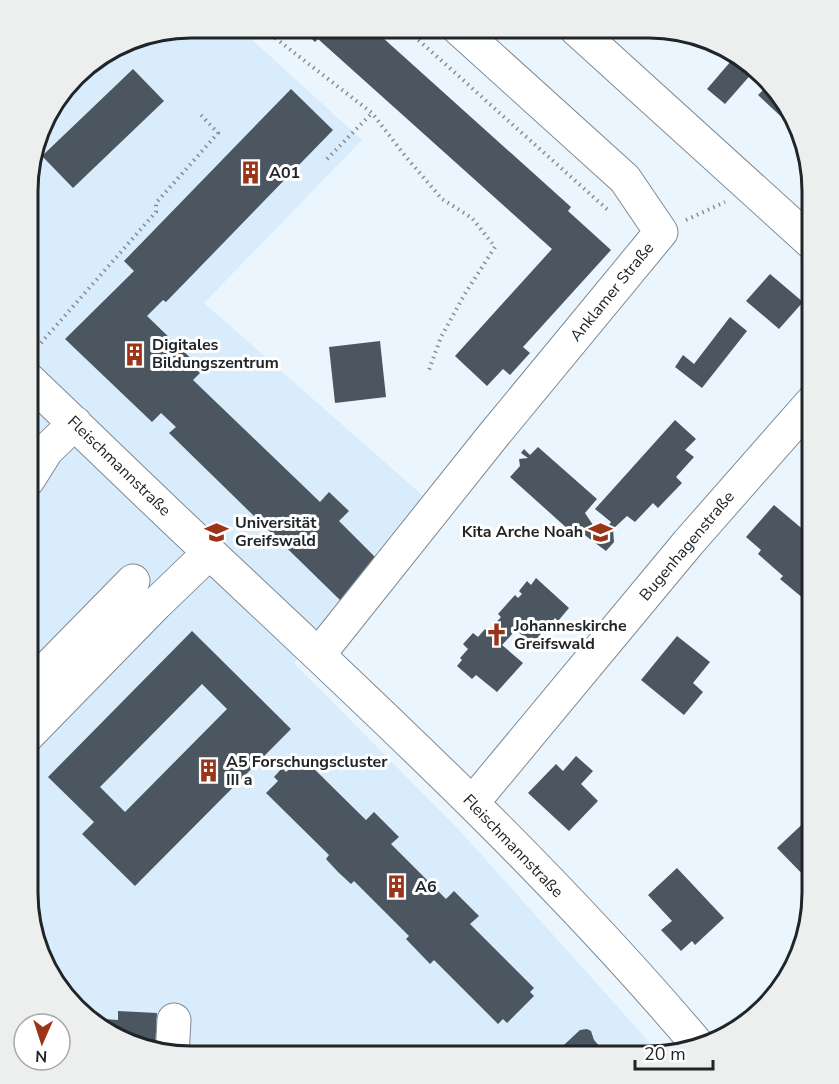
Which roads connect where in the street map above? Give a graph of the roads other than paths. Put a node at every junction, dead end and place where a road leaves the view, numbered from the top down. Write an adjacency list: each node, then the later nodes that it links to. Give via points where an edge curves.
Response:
1 (469, 38): 10 (street, Anklamer Straße, via 625,179 662,232)
2 (586, 38): 3 (street)
3 (802, 234)
4 (38, 389): 6 (street, Fleischmannstraße)
5 (802, 414): 13 (street, Bugenhagenstraße)
6 (81, 430): 7 (street, via 60,462); 8 (street, Fleischmannstraße)
7 (38, 474)
8 (209, 553): 10 (street, Fleischmannstraße); 12 (street)
9 (133, 582): 11 (street)
10 (319, 654): 13 (street, Fleischmannstraße)
11 (38, 678)
12 (38, 725)
13 (471, 801): 15 (street, Fleischmannstraße, via 649,988)
14 (174, 1020): 16 (street)
15 (693, 1040)
16 (173, 1045)

